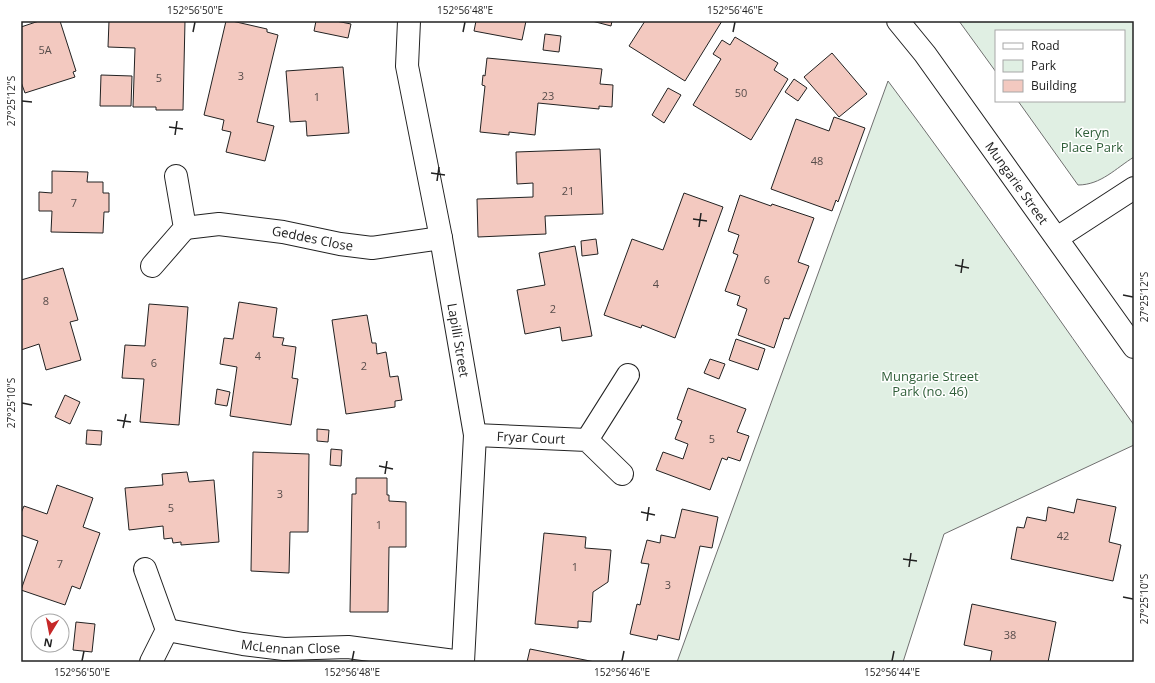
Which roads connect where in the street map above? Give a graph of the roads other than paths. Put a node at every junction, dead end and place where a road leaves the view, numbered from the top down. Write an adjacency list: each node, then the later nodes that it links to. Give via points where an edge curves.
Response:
1 (409, 21): 6 (street, Lapilli Street, via 407,66)
2 (898, 21): 7 (street, Mungarie Street, via 925,54)
3 (176, 176): 5 (street)
4 (1134, 188): 7 (street)
5 (185, 228): 6 (street, Geddes Close, via 219,224 283,232 372,248); 8 (street)
6 (441, 238): 11 (street, Lapilli Street)
7 (1057, 238): 9 (street, Mungarie Street)
8 (152, 266)
9 (1134, 347)
10 (628, 375): 12 (street)
11 (475, 435): 12 (street, Fryar Court); 17 (street, Lapilli Street)
12 (587, 440): 13 (street)
13 (622, 474)
14 (145, 569): 15 (street)
15 (168, 630): 16 (street); 17 (street, McLennan Close, via 284,649 348,647)
16 (151, 662)
17 (463, 662)

